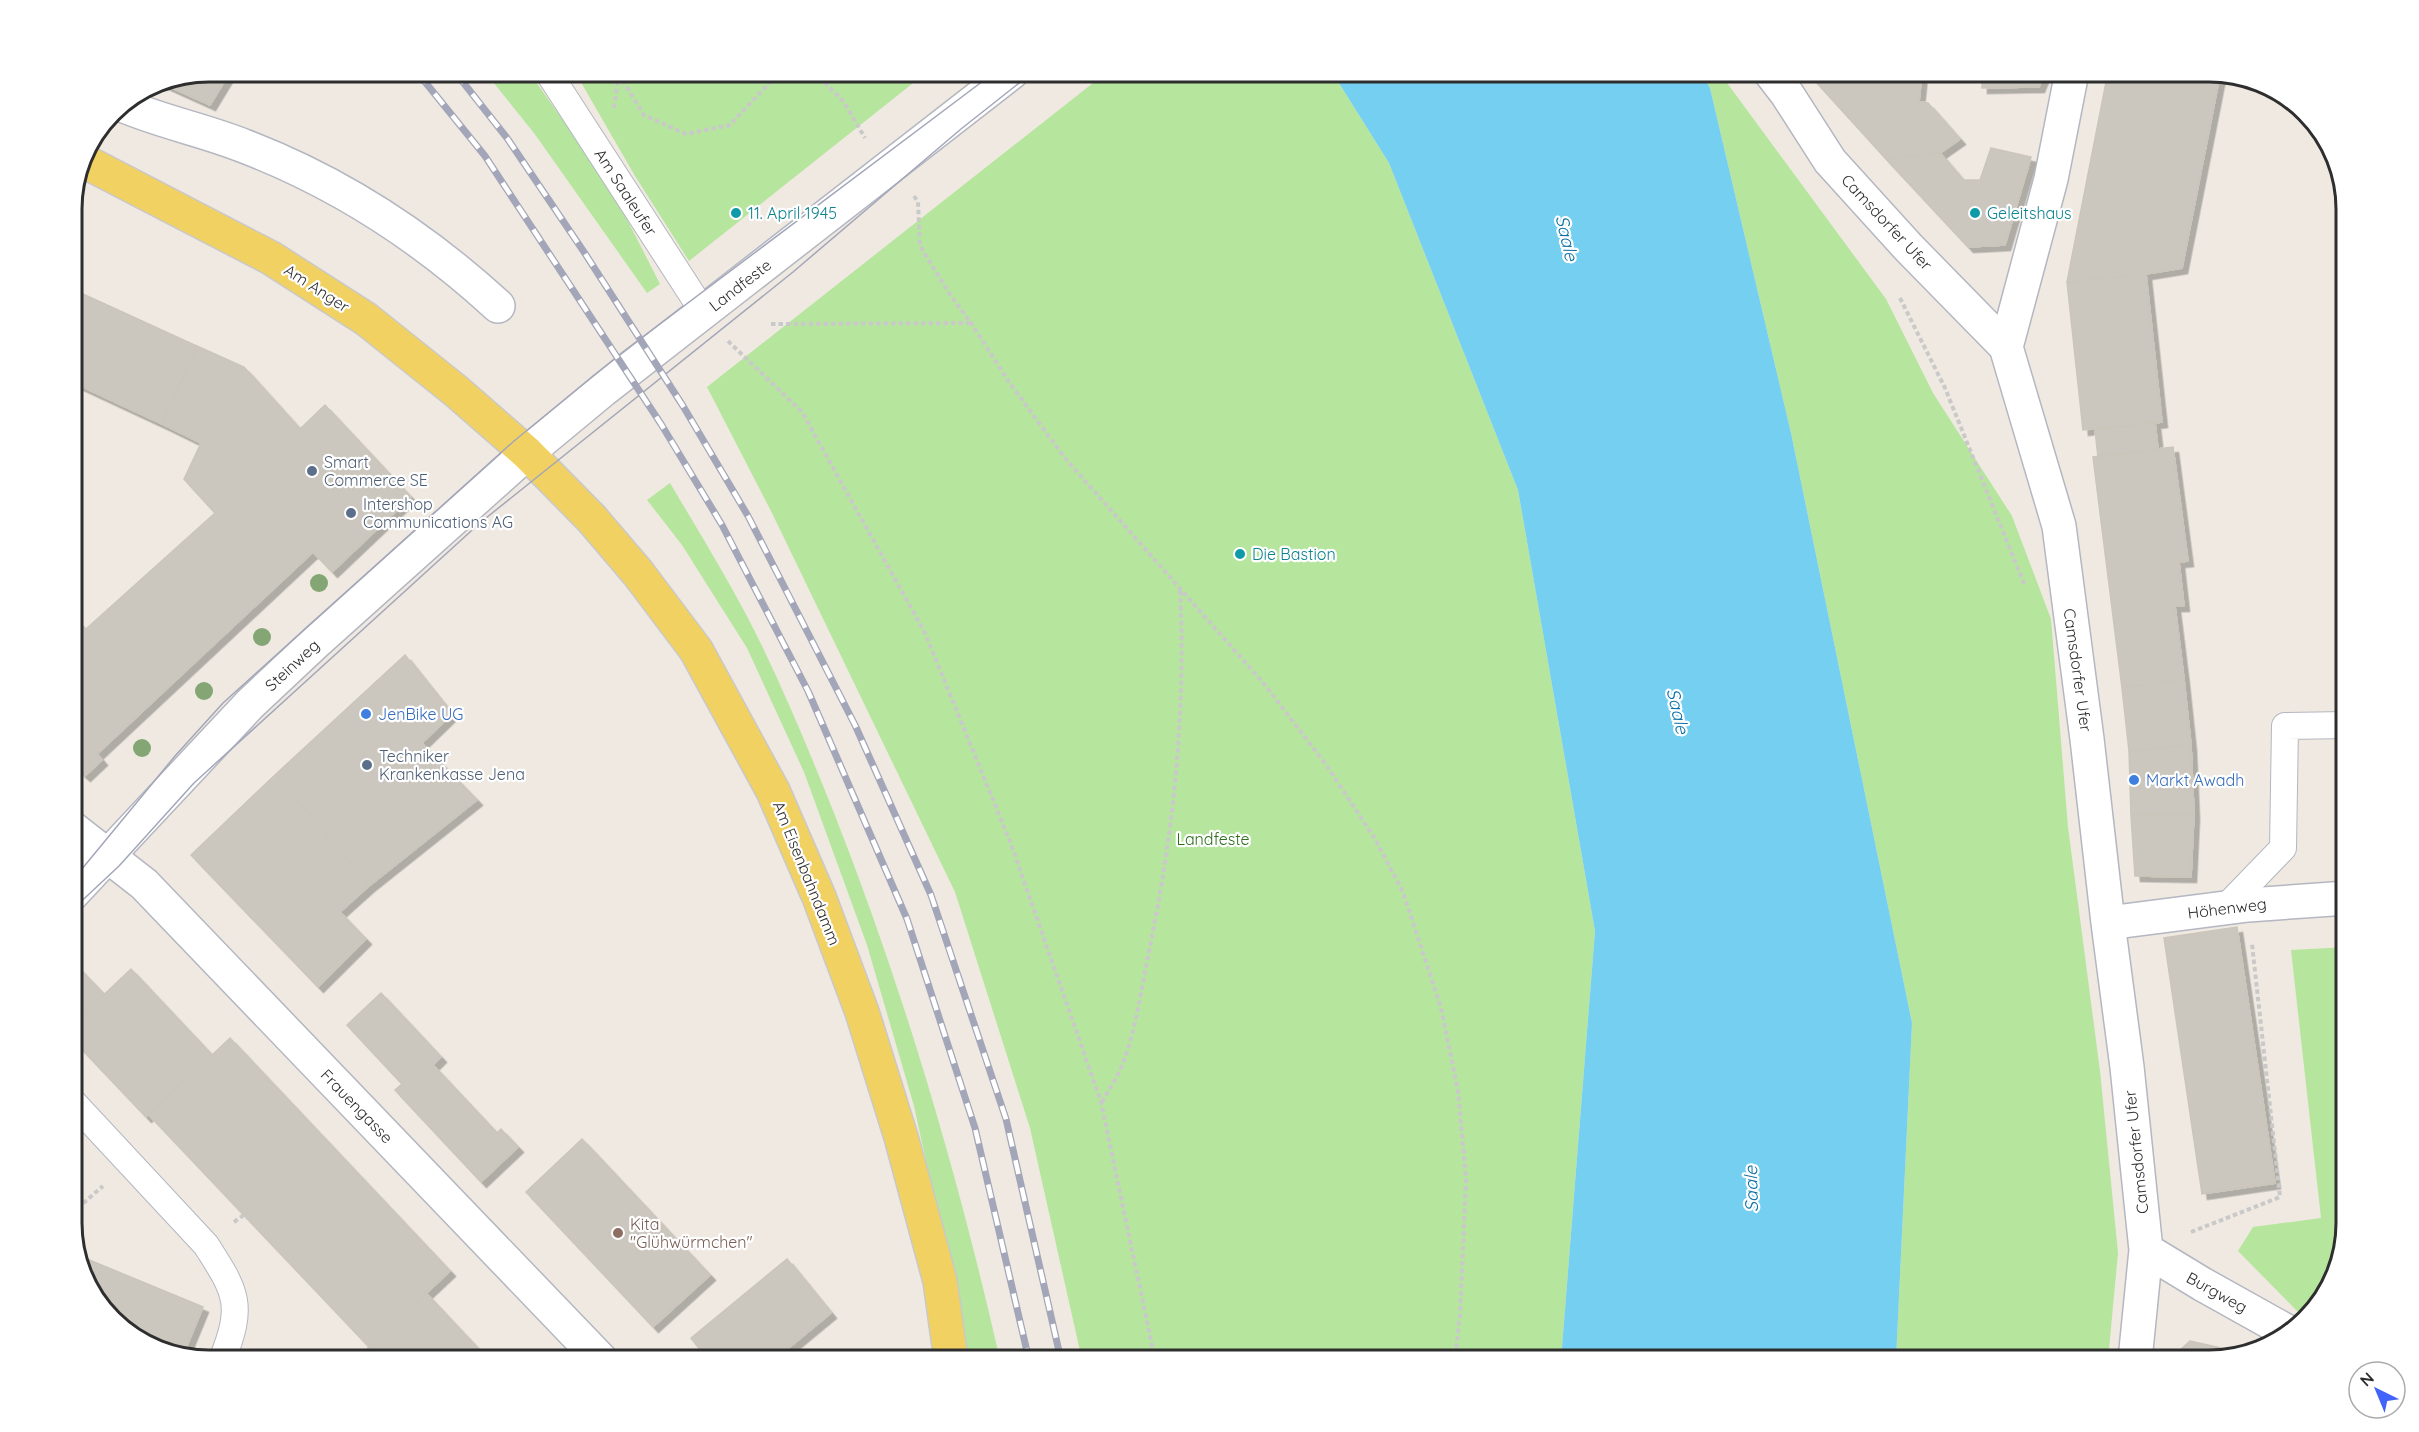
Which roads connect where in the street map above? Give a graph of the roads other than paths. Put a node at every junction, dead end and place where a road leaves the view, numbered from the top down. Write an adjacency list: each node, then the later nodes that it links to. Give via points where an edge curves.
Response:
1 (1778, 82): 9 (street, Camsdorfer Ufer, via 1830,161)
2 (2070, 82): 9 (street, via 2050,179)
3 (555, 83): 8 (lane, Am Saaleufer)
4 (998, 83): 8 (street, Landfeste)
5 (132, 109): 7 (street, via 244,145 350,195 461,272)
6 (91, 165): 10 (main road, Am Anger, via 271,258 366,320)
7 (498, 306)
8 (704, 313): 10 (street, Landfeste)
9 (2006, 347): 17 (street, Camsdorfer Ufer, via 2059,526)
10 (527, 453): 13 (street, Steinweg, via 250,704); 23 (main road, Am Eisenbahndamm, via 592,519 689,642 773,791 862,1012 940,1281)
11 (2336, 725): 16 (lane, via 2285,726 2283,848)
12 (83, 837): 13 (street, Frauengasse)
13 (108, 857): 14 (street, Steinweg); 22 (street, Frauengasse, via 144,884)
14 (83, 883)
15 (2336, 899): 16 (street, Höhenweg)
16 (2236, 906): 17 (street, Höhenweg)
17 (2108, 923): 19 (street, Camsdorfer Ufer)
18 (83, 1113): 21 (lane, via 206,1245 223,1271 236,1299 233,1332)
19 (2146, 1250): 20 (street, Burgweg); 24 (street, Camsdorfer Ufer)
20 (2280, 1328)
21 (226, 1350)
22 (591, 1350)
23 (950, 1350)
24 (2136, 1350)

